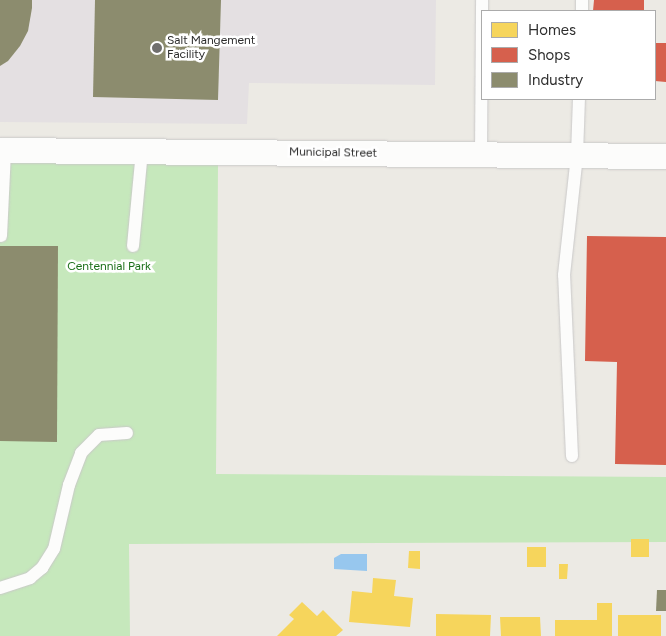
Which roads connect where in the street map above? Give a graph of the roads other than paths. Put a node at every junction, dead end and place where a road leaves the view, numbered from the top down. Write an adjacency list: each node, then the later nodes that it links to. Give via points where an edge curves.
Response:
1 (481, 100): 5 (lane)
2 (579, 100): 6 (lane)
3 (2, 150): 4 (street, Municipal Street); 8 (lane)
4 (142, 151): 5 (street, Municipal Street); 9 (lane)
5 (481, 154): 6 (street, Municipal Street)
6 (577, 155): 7 (street, Municipal Street); 11 (lane, via 564,275)
7 (666, 156)
8 (1, 236)
9 (133, 246)
10 (127, 432): 12 (lane, via 99,435 81,453 69,485 54,549 42,568 30,578)
11 (572, 456)
12 (0, 588)

